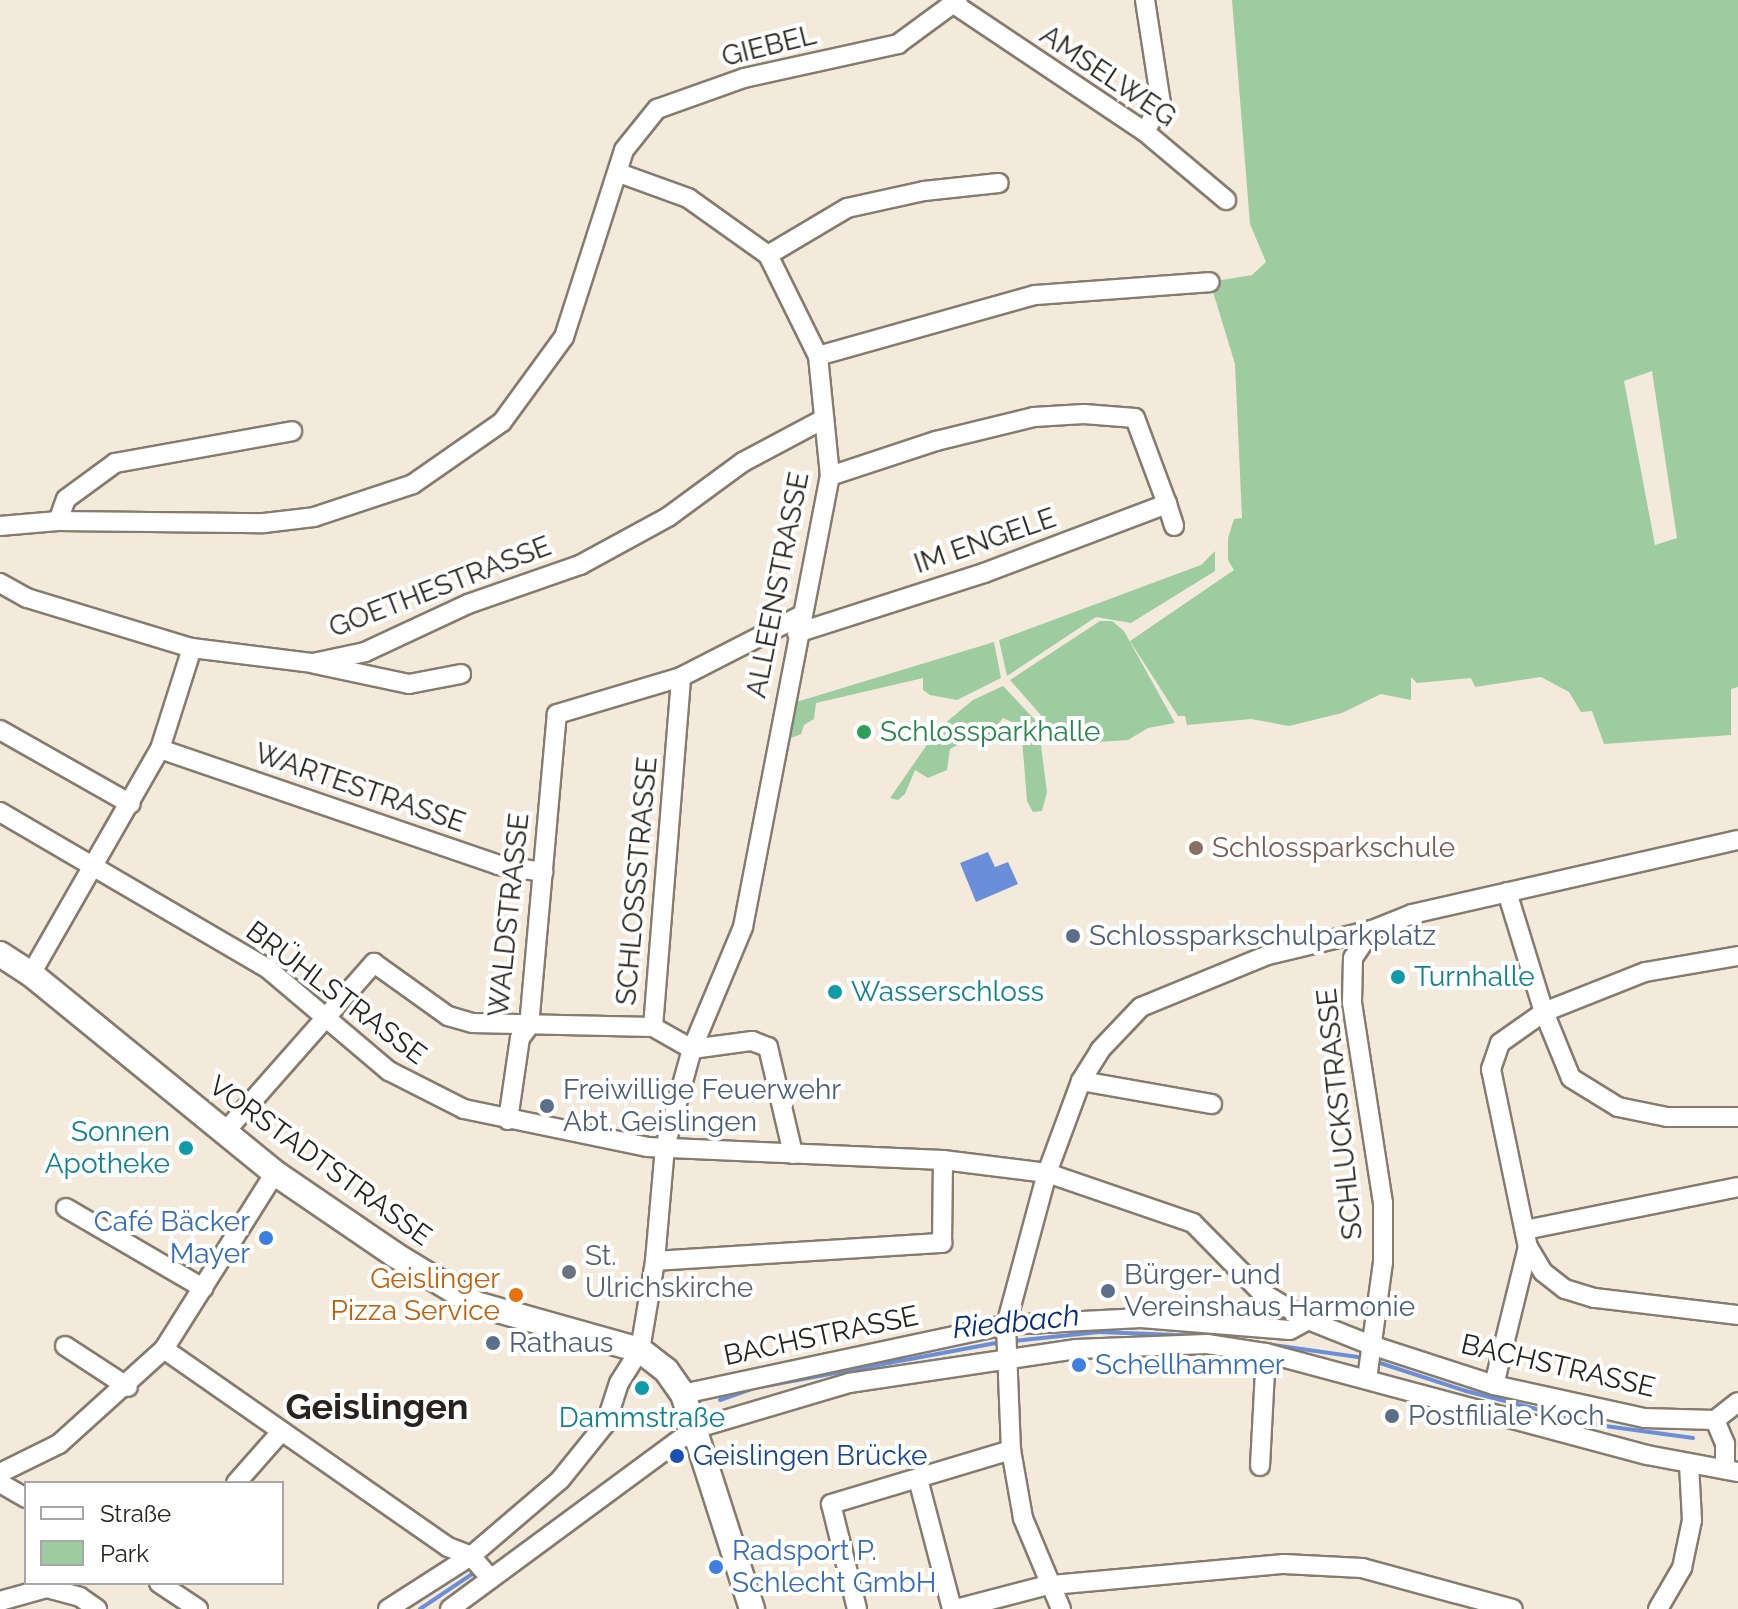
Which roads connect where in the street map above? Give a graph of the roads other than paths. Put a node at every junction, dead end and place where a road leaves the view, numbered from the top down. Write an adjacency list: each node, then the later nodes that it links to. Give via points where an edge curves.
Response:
1 (1145, 0): 3 (street, via 1161,103)
2 (956, 2): 3 (street, AMSELWEG); 4 (street, GIEBEL, via 898,44 744,78 657,109 637,129)
3 (1145, 132): 6 (street, AMSELWEG)
4 (619, 173): 7 (street, ALLEENSTRASSE, via 688,198); 14 (street, GIEBEL, via 564,337 502,422 413,484 314,517 264,523)
5 (999, 183): 7 (street, via 924,191 847,208)
6 (1226, 200)
7 (768, 255): 9 (street, ALLEENSTRASSE)
8 (1210, 282): 9 (street, via 1035,295)
9 (818, 356): 10 (street, ALLEENSTRASSE)
10 (824, 419): 12 (street, ALLEENSTRASSE); 20 (street, GOETHESTRASSE, via 743,462 668,517 580,565 468,604 365,652)
11 (292, 431): 14 (street, via 115,463 66,499)
12 (830, 476): 13 (street, via 936,441 1034,417 1135,418); 18 (street, ALLEENSTRASSE)
13 (1167, 504): 16 (street); 18 (street, IM ENGELE, via 984,573)
14 (58, 521): 15 (street, GIEBEL)
15 (0, 526)
16 (1174, 526)
17 (0, 583): 19 (street, GOETHESTRASSE, via 27,598)
18 (799, 624): 22 (street, IM ENGELE); 40 (street, ALLEENSTRASSE, via 743,927)
19 (192, 648): 20 (street, GOETHESTRASSE); 25 (street)
20 (313, 663): 21 (street, via 409,684)
21 (461, 674)
22 (681, 677): 23 (street, IM ENGELE); 39 (street, SCHLOSSSTRASSE)
23 (557, 714): 30 (street, WALDSTRASSE)
24 (0, 730): 26 (street)
25 (160, 749): 26 (street); 30 (street, WARTESTRASSE, via 498,865)
26 (131, 804): 29 (street)
27 (0, 812): 29 (street, BRÜHLSTRASSE)
28 (1738, 840): 31 (street)
29 (95, 865): 35 (street); 37 (street, BRÜHLSTRASSE, via 267,968)
30 (543, 872): 38 (street, WALDSTRASSE)
31 (1507, 892): 32 (street, via 1412,914); 36 (street)
32 (1372, 930): 41 (street, via 1268,955 1141,1007 1100,1050); 64 (street, SCHLUCKSTRASSE, via 1353,958 1352,1002 1383,1203 1383,1262)
33 (0, 954): 35 (main road, VORSTADTSTRASSE)
34 (1738, 956): 36 (street, via 1645,972)
35 (31, 974): 45 (main road, VORSTADTSTRASSE)
36 (1544, 1012): 43 (street, via 1571,1078 1618,1107 1667,1117); 53 (street, via 1500,1043 1491,1069)
37 (323, 1019): 38 (street, via 374,963 448,1016 472,1023); 44 (street, BRÜHLSTRASSE, via 411,1086 464,1109); 45 (street)
38 (529, 1026): 39 (street); 44 (street, WALDSTRASSE, via 520,1038)
39 (653, 1027): 40 (street, SCHLOSSSTRASSE)
40 (692, 1049): 46 (street); 47 (street, via 752,1041 768,1047)
41 (1081, 1081): 42 (street); 50 (street)
42 (1212, 1104)
43 (1738, 1117)
44 (508, 1120): 46 (street, BRÜHLSTRASSE)
45 (224, 1133): 49 (main road, VORSTADTSTRASSE)
46 (656, 1147): 47 (street, BRÜHLSTRASSE); 54 (street)
47 (793, 1154): 48 (street, BRÜHLSTRASSE)
48 (943, 1160): 50 (street, BRÜHLSTRASSE); 54 (street, via 942,1243)
49 (275, 1173): 55 (street); 62 (main road, VORSTADTSTRASSE, via 476,1304)
50 (1047, 1173): 57 (street, BRÜHLSTRASSE, via 1193,1223 1261,1292); 59 (street)
51 (1738, 1187): 53 (street)
52 (66, 1208): 55 (street)
53 (1526, 1239): 56 (street, via 1543,1272 1565,1289 1595,1298); 65 (street)
54 (655, 1261): 62 (street)
55 (203, 1288): 61 (street)
56 (1738, 1315)
57 (1308, 1320): 58 (street, BACHSTRASSE, via 1290,1330); 64 (street, BACHSTRASSE)
58 (1140, 1331): 59 (street, BACHSTRASSE); 59 (street, BACHSTRASSE); 63 (street, BACHSTRASSE)
59 (1008, 1341): 67 (street, BACHSTRASSE); 70 (street, BACHSTRASSE); 72 (street)
60 (65, 1346): 66 (street)
61 (164, 1349): 66 (street); 71 (street)
62 (640, 1350): 67 (main road, via 666,1370); 81 (street, via 619,1383 606,1423 560,1480)
63 (1266, 1353): 64 (street, BACHSTRASSE); 74 (street)
64 (1369, 1361): 65 (street, BACHSTRASSE); 73 (street, BACHSTRASSE)
65 (1494, 1385): 69 (street, BACHSTRASSE, via 1644,1418)
66 (128, 1387): 76 (street, via 59,1444)
67 (683, 1394): 70 (main road)
68 (1738, 1402): 69 (street)
69 (1715, 1420): 75 (street, BACHSTRASSE)
70 (694, 1429): 82 (street, BACHSTRASSE); 90 (main road)
71 (281, 1432): 78 (street); 81 (street, via 448,1547)
72 (1011, 1450): 77 (street); 84 (street, via 1023,1518)
73 (1689, 1465): 75 (street, BACHSTRASSE); 95 (street, via 1692,1520 1682,1568)
74 (1260, 1466)
75 (1731, 1470)
76 (0, 1473)
77 (918, 1479): 91 (street, via 831,1504); 92 (street)
78 (238, 1481)
79 (0, 1483): 80 (street)
80 (24, 1497)
81 (471, 1556): 82 (street); 88 (street)
82 (491, 1579): 89 (street, BACHSTRASSE)
83 (162, 1585): 87 (street)
84 (1050, 1585): 92 (street); 93 (street); 94 (street, via 1315,1565 1362,1568)
85 (0, 1601): 86 (street, via 47,1588 80,1597)
86 (97, 1609)
87 (198, 1609)
88 (388, 1609)
89 (450, 1609)
90 (752, 1609)
91 (857, 1609)
92 (954, 1609)
93 (1061, 1609)
94 (1513, 1609)
95 (1658, 1609)

